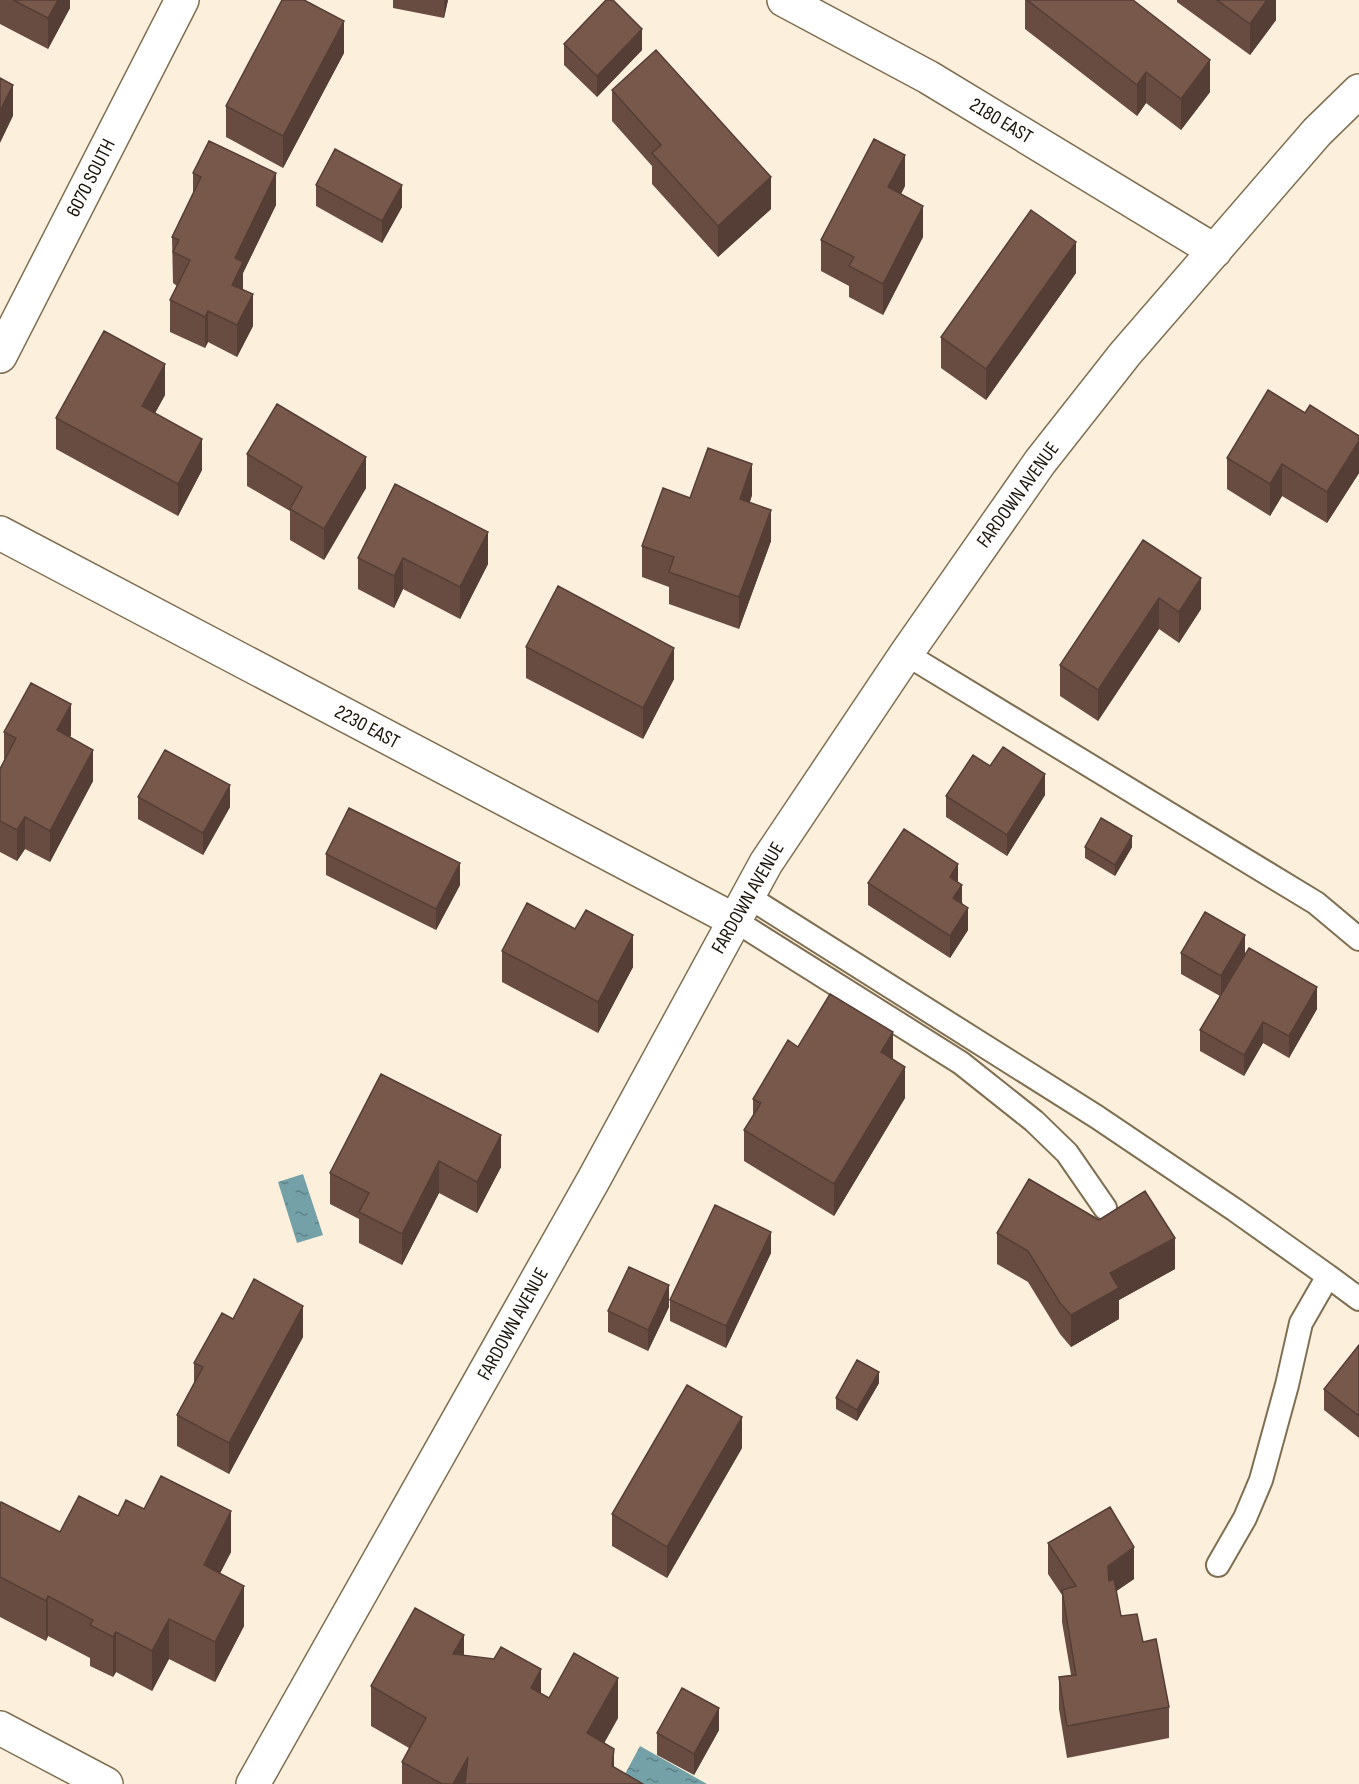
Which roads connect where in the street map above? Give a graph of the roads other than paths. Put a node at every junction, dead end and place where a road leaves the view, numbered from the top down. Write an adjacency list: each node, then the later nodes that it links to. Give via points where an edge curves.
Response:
1 (182, 0): 5 (street, 6070 SOUTH)
2 (784, 0): 4 (street, 2180 EAST, via 928,77)
3 (1359, 92): 4 (street, FARDOWN AVENUE, via 1317,132)
4 (1215, 251): 7 (street, FARDOWN AVENUE, via 1125,354 1040,462)
5 (0, 356)
6 (0, 533): 8 (street, 2230 EAST)
7 (906, 654): 8 (street, FARDOWN AVENUE, via 800,810); 9 (lane, via 1316,903)
8 (740, 908): 10 (lane, via 961,1063 1034,1121 1067,1153); 11 (lane, via 1097,1117); 16 (street, FARDOWN AVENUE, via 594,1179)
9 (1359, 939)
10 (1105, 1208)
11 (1328, 1276): 12 (lane); 13 (lane, via 1301,1323 1261,1480)
12 (1359, 1299)
13 (1218, 1565)
14 (0, 1728): 15 (street)
15 (106, 1784)
16 (253, 1784)

